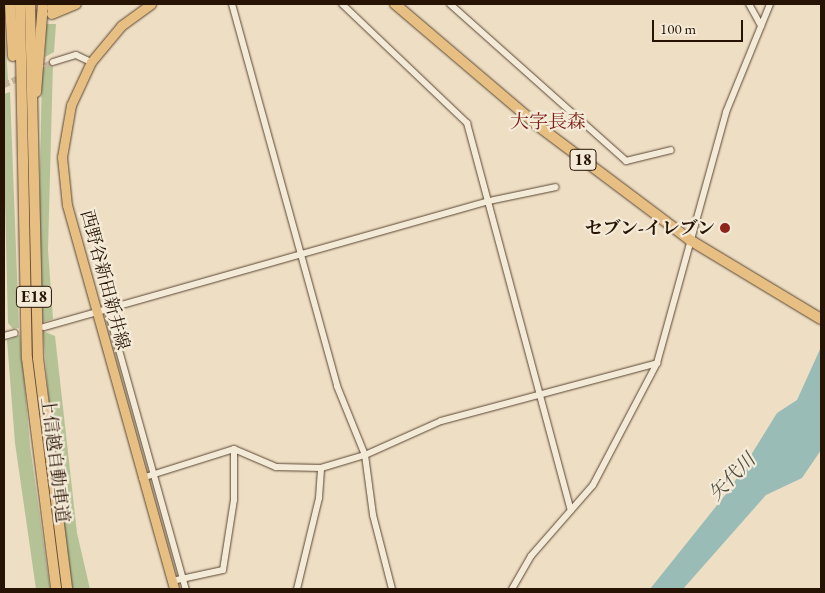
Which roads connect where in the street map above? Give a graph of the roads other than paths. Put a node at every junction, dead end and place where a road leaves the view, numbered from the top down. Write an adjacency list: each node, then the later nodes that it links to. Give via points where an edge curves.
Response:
1 (10, 4): 19 (highway)
2 (20, 4): 19 (highway, 上信越自動車道 / E18)
3 (30, 4): 23 (highway, 上信越自動車道 / E18)
4 (63, 4): 14 (highway)
5 (76, 4): 14 (highway)
6 (151, 4): 18 (main road, 西野谷新田新井線, via 121,26)
7 (232, 4): 25 (street)
8 (342, 4): 22 (street, via 467,123)
9 (396, 4): 15 (highway, 18)
10 (400, 4): 15 (highway, 18)
11 (450, 4): 20 (street, via 626,161)
12 (749, 4): 16 (street)
13 (770, 4): 16 (street)
14 (49, 9): 23 (highway)
15 (410, 17): 24 (highway, 18, via 537,125)
16 (761, 26): 24 (street, via 726,112)
17 (53, 62): 18 (street, via 67,55)
18 (91, 62): 27 (main road, 西野谷新田新井線, via 71,104 62,157 67,206)
19 (20, 146): 42 (highway, 上信越自動車道 / E18, via 30,398)
20 (671, 150)
21 (556, 187): 22 (street)
22 (489, 201): 25 (street); 33 (street)
23 (32, 232): 43 (highway, 上信越自動車道 / E18, via 41,399)
24 (690, 240): 28 (highway, 18); 32 (street)
25 (300, 254): 26 (street); 35 (street, via 337,386)
26 (107, 307): 27 (street); 37 (street)
27 (96, 310): 29 (street); 38 (main road, 西野谷新田新井線)
28 (821, 319)
29 (44, 327)
30 (15, 333): 31 (street)
31 (4, 336)
32 (657, 363): 33 (street); 39 (street, via 593,485)
33 (540, 394): 35 (street, via 441,421); 39 (street)
34 (234, 449): 36 (street, via 276,467); 37 (street); 40 (street, via 234,500 223,570)
35 (365, 455): 36 (street); 46 (street, via 373,515)
36 (321, 468): 45 (street, via 319,498)
37 (154, 474): 38 (street); 40 (street)
38 (142, 478): 41 (main road, 西野谷新田新井線)
39 (571, 510): 47 (street, via 531,556)
40 (182, 577): 41 (street); 44 (street)
41 (173, 585)
42 (56, 589)
43 (67, 589)
44 (186, 589)
45 (298, 589)
46 (392, 589)
47 (512, 589)

